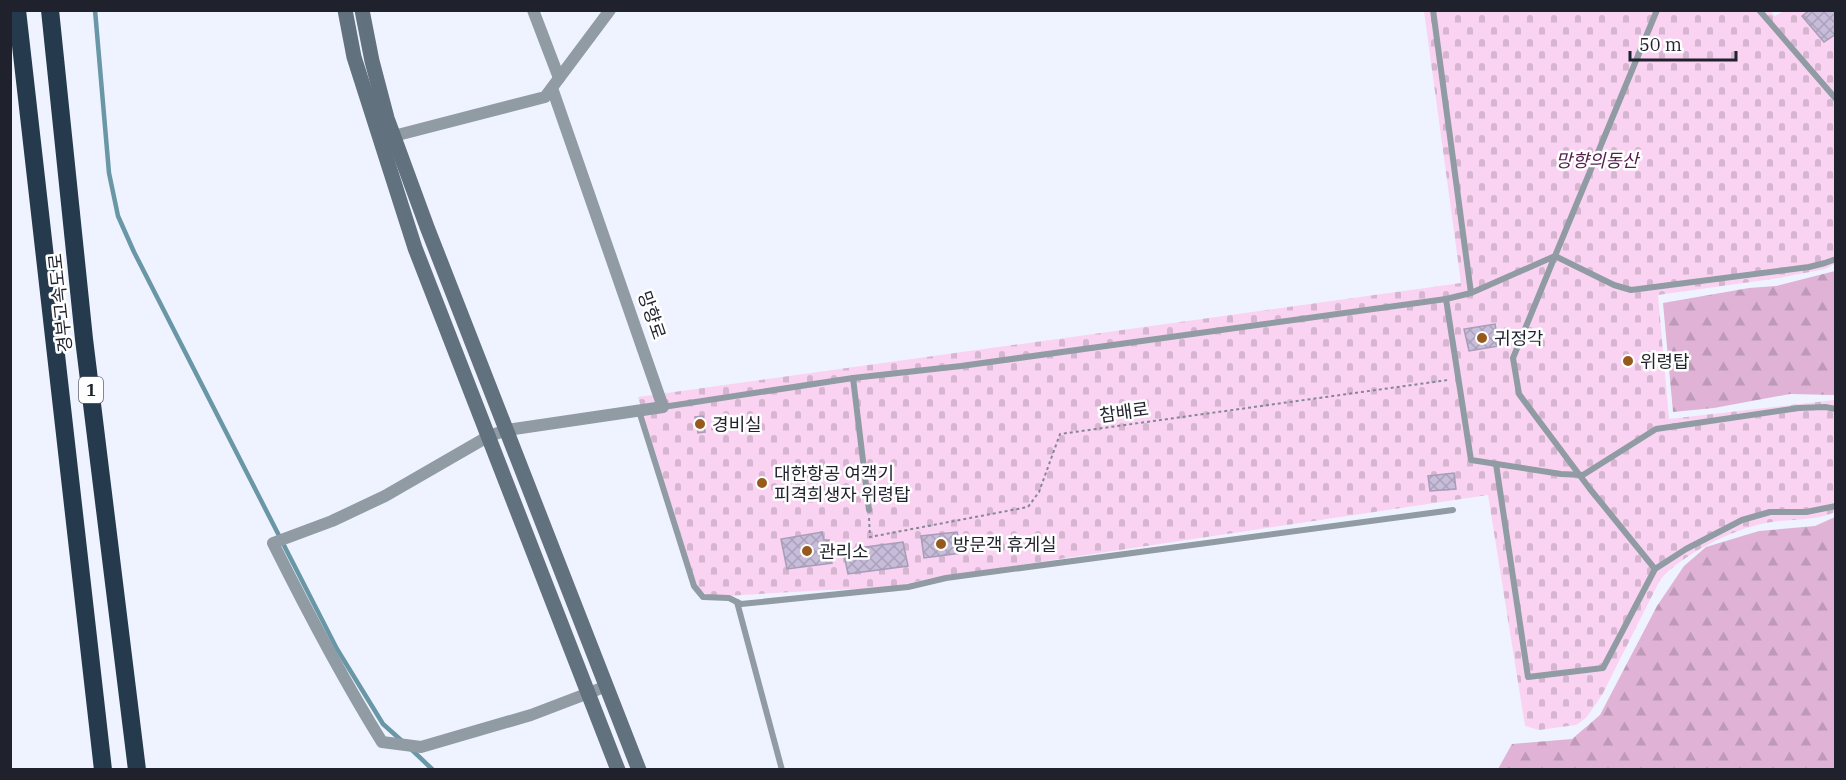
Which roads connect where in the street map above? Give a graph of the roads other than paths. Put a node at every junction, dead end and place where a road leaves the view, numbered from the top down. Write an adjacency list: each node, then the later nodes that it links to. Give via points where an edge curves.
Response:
1 (18, 10): 32 (highway, 경부고속도로 / 1)
2 (50, 10): 33 (highway, 경부고속도로 / 1, via 84,339)
3 (345, 10): 12 (main road, via 354,57)
4 (362, 10): 12 (main road)
5 (533, 10): 10 (street, 망향로)
6 (610, 10): 10 (street)
7 (1433, 10): 15 (lane)
8 (1657, 10): 13 (lane)
9 (1760, 10): 11 (lane)
10 (555, 83): 12 (street, via 545,98); 18 (street, 망향로)
11 (1836, 99)
12 (386, 138): 21 (main road, via 427,227); 22 (main road, via 415,248)
13 (1555, 256): 14 (lane, via 1631,290 1809,267); 15 (lane); 24 (lane, via 1513,358 1519,394)
14 (1836, 259)
15 (1471, 293): 16 (lane)
16 (1446, 299): 17 (lane); 23 (lane, via 1471,460)
17 (853, 378): 18 (lane); 26 (lane)
18 (663, 407): 20 (street)
19 (1836, 409): 24 (lane, via 1799,408 1656,429)
20 (639, 411): 21 (street); 29 (lane, via 694,586 703,597)
21 (507, 430): 22 (street); 30 (main road)
22 (489, 436): 31 (main road); 31 (street, via 385,496 273,543 382,742 422,747)
23 (1496, 464): 24 (lane); 28 (lane, via 1528,677 1603,668)
24 (1579, 475): 28 (lane)
25 (1836, 506): 28 (lane, via 1806,512 1770,512 1742,520)
26 (868, 510)
27 (1453, 510): 29 (lane, via 946,578 908,587)
28 (1655, 568)
29 (737, 602): 36 (lane)
30 (607, 686): 31 (street); 35 (main road)
31 (588, 694): 34 (main road)
32 (103, 770)
33 (136, 770)
34 (618, 770)
35 (639, 770)
36 (782, 770)

